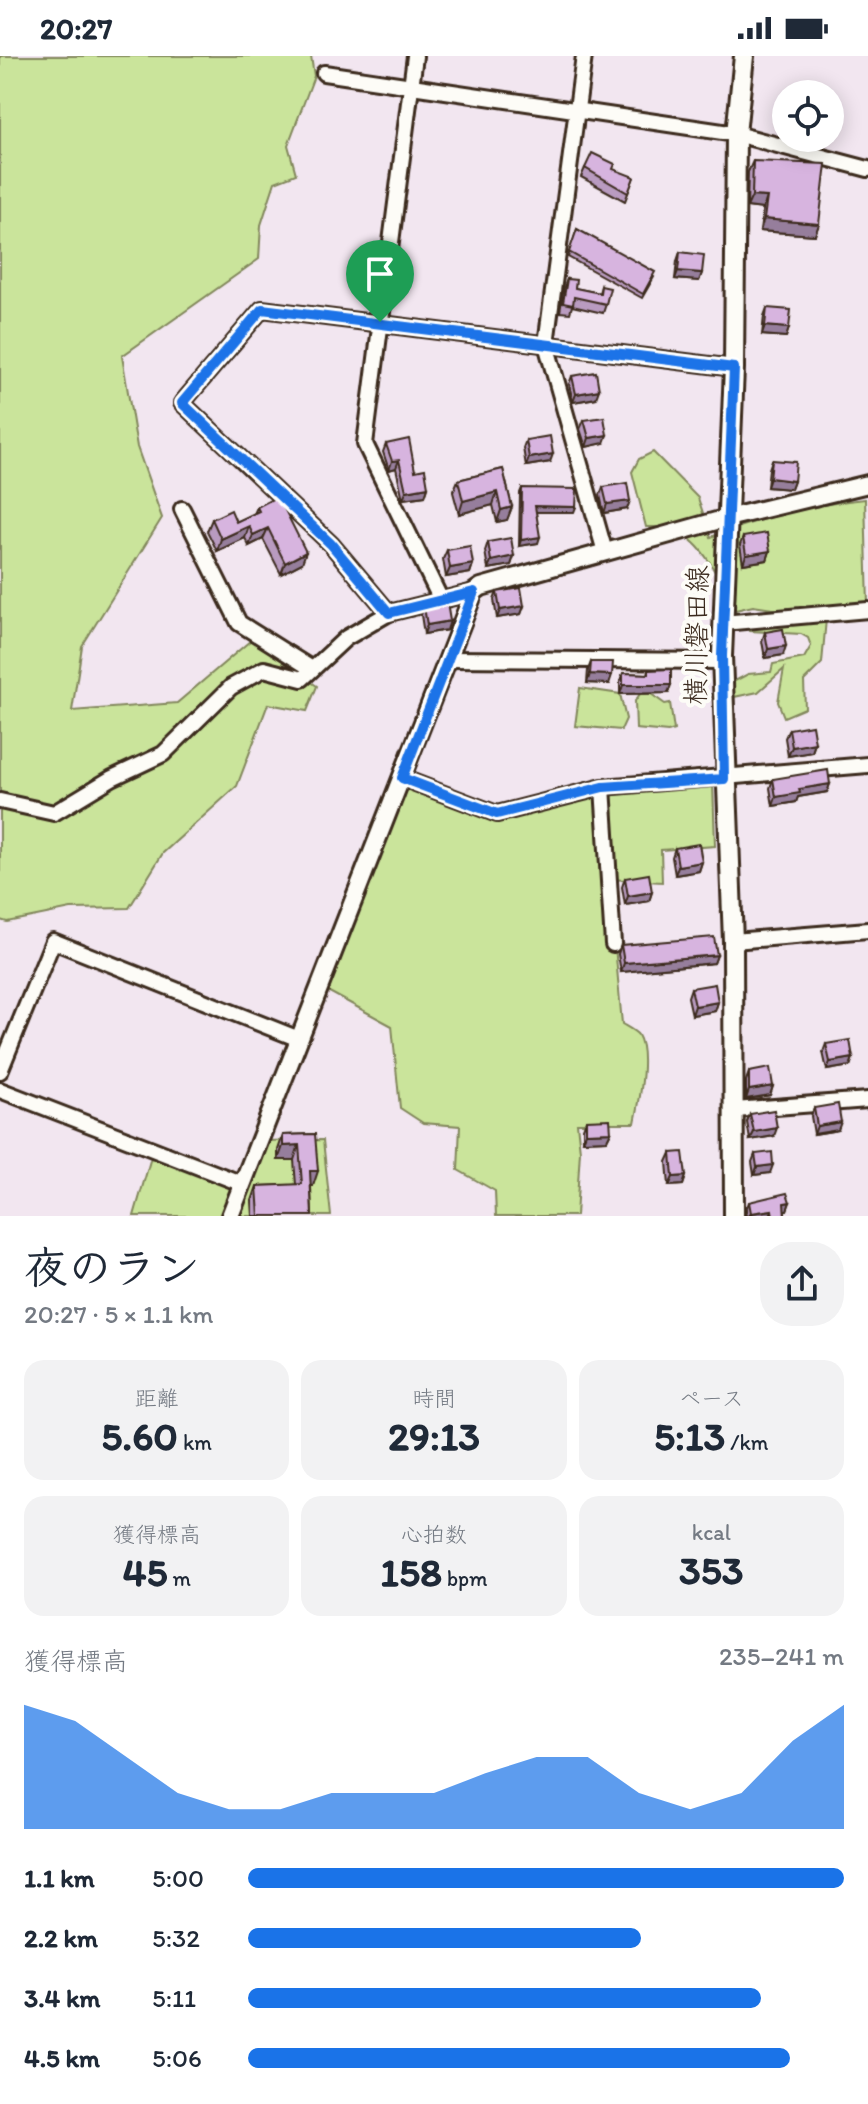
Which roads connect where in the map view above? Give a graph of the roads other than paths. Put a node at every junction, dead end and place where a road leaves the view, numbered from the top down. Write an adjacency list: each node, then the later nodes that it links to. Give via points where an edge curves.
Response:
1 (415, 56): 5 (street)
2 (584, 56): 6 (street)
3 (744, 56): 7 (main road, 横川磐田線)
4 (324, 73): 5 (street)
5 (411, 88): 6 (street); 9 (street)
6 (577, 111): 7 (street); 10 (street)
7 (736, 134): 8 (street); 11 (main road, 横川磐田線)
8 (868, 169)
9 (380, 322): 10 (street); 17 (street, via 365,444); 19 (street, via 262,309 182,403 331,544)
10 (546, 344): 11 (street); 15 (street)
11 (734, 368): 14 (main road, 横川磐田線)
12 (868, 484): 14 (street)
13 (182, 509): 23 (street, via 239,623)
14 (727, 518): 15 (street); 20 (main road, 横川磐田線)
15 (605, 552): 16 (street)
16 (474, 592): 17 (street); 21 (street)
17 (441, 600): 19 (street)
18 (868, 610): 20 (street)
19 (389, 613): 23 (street, via 346,638)
20 (723, 623): 22 (main road, 横川磐田線)
21 (448, 659): 22 (street); 25 (street)
22 (722, 661): 26 (main road, 横川磐田線)
23 (312, 669): 28 (street, via 302,679 264,669 231,687 163,754 54,813)
24 (868, 765): 26 (street)
25 (402, 778): 27 (street, via 497,814); 32 (street)
26 (724, 779): 27 (street); 30 (main road, 横川磐田線)
27 (603, 787): 31 (street)
28 (0, 801)
29 (868, 930): 30 (street)
30 (733, 941): 36 (main road, 横川磐田線)
31 (613, 944)
32 (299, 1039): 33 (street, via 53,941); 37 (street)
33 (0, 1071)
34 (0, 1090): 37 (street)
35 (868, 1100): 36 (street)
36 (735, 1110): 39 (main road, 横川磐田線)
37 (243, 1184): 38 (street)
38 (230, 1216)
39 (734, 1216)

